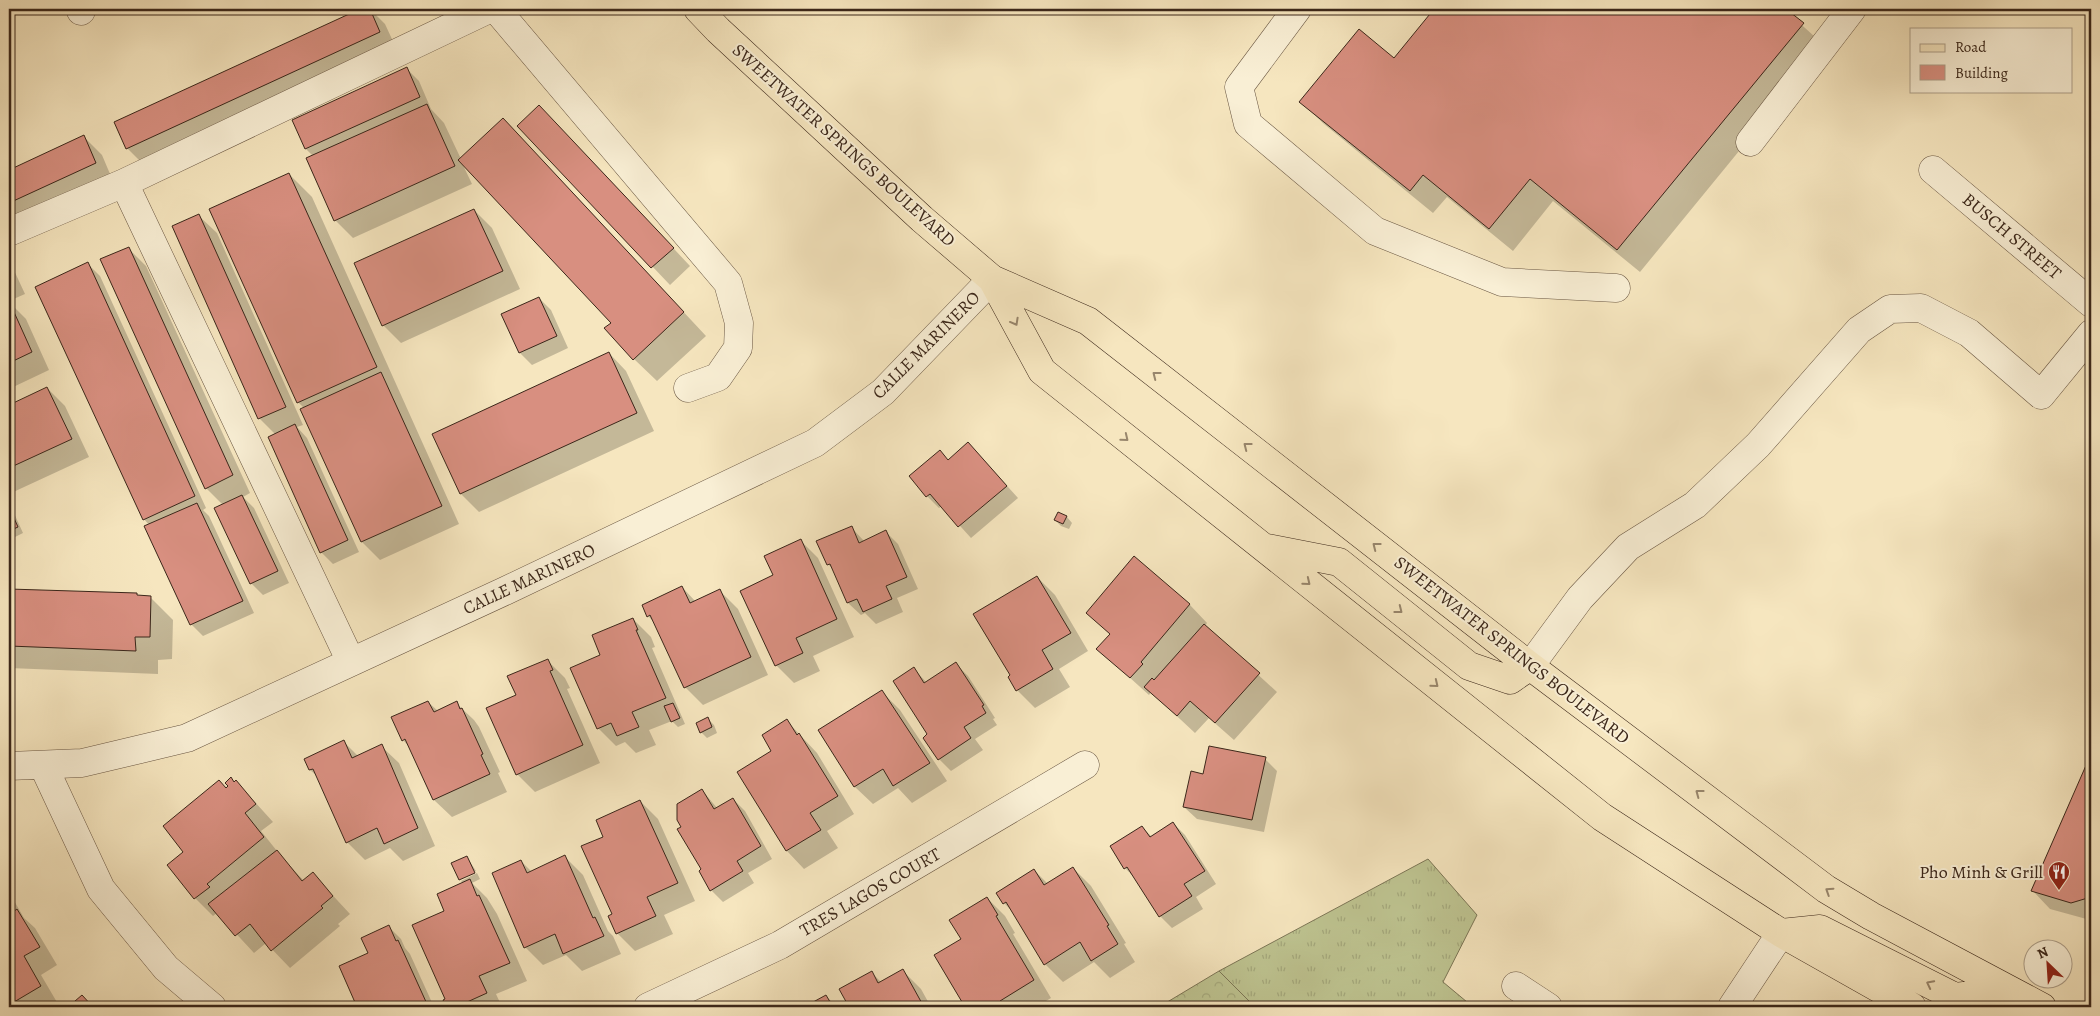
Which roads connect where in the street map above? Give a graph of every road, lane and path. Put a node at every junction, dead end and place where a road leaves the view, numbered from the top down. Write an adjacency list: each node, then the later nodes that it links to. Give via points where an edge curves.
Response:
1 (489, 9): 8 (street)
2 (496, 9): 14 (street, via 728,283 739,323 738,348 718,377)
3 (698, 9): 10 (main road, SWEETWATER SPRINGS BOULEVARD, via 922,219)
4 (1297, 9): 11 (street, via 1239,86 1248,124 1375,231 1502,282)
5 (1852, 9): 6 (street)
6 (1750, 142)
7 (1933, 170): 12 (street, BUSCH STREET)
8 (124, 183): 9 (street); 16 (street)
9 (9, 232)
10 (992, 279): 15 (main road, SWEETWATER SPRINGS BOULEVARD, one-way to 15, via 1042,371); 16 (street, CALLE MARINERO, via 883,392 815,443); 17 (main road, SWEETWATER SPRINGS BOULEVARD, one-way to 10, via 1088,321)
11 (1616, 288)
12 (2091, 303)
13 (2091, 334): 17 (street, via 2041,395 1969,333 1921,308 1890,309 1859,330 1758,446 1695,505 1628,547 1580,598)
14 (688, 388)
15 (1263, 547): 17 (main road, one-way to 17, via 1339,562 1469,666 1510,680); 21 (main road, SWEETWATER SPRINGS BOULEVARD, one-way to 21, via 1602,817)
16 (351, 662): 18 (street, CALLE MARINERO, via 187,738 82,763)
17 (1530, 666): 23 (main road, SWEETWATER SPRINGS BOULEVARD, one-way to 17, via 1826,889)
18 (43, 765): 20 (street, CALLE MARINERO); 24 (street, via 101,889 166,968)
19 (1085, 765): 25 (street, TRES LAGOS COURT, via 780,945)
20 (9, 766)
21 (1782, 933): 23 (main road, one-way to 21, via 1955,997 1820,929); 27 (street); 28 (main road, SWEETWATER SPRINGS BOULEVARD)
22 (1516, 986): 26 (street)
23 (2010, 991): 29 (main road, SWEETWATER SPRINGS BOULEVARD)
24 (212, 1007)
25 (648, 1007)
26 (1548, 1007)
27 (1732, 1007)
28 (1912, 1007)
29 (2042, 1007)

